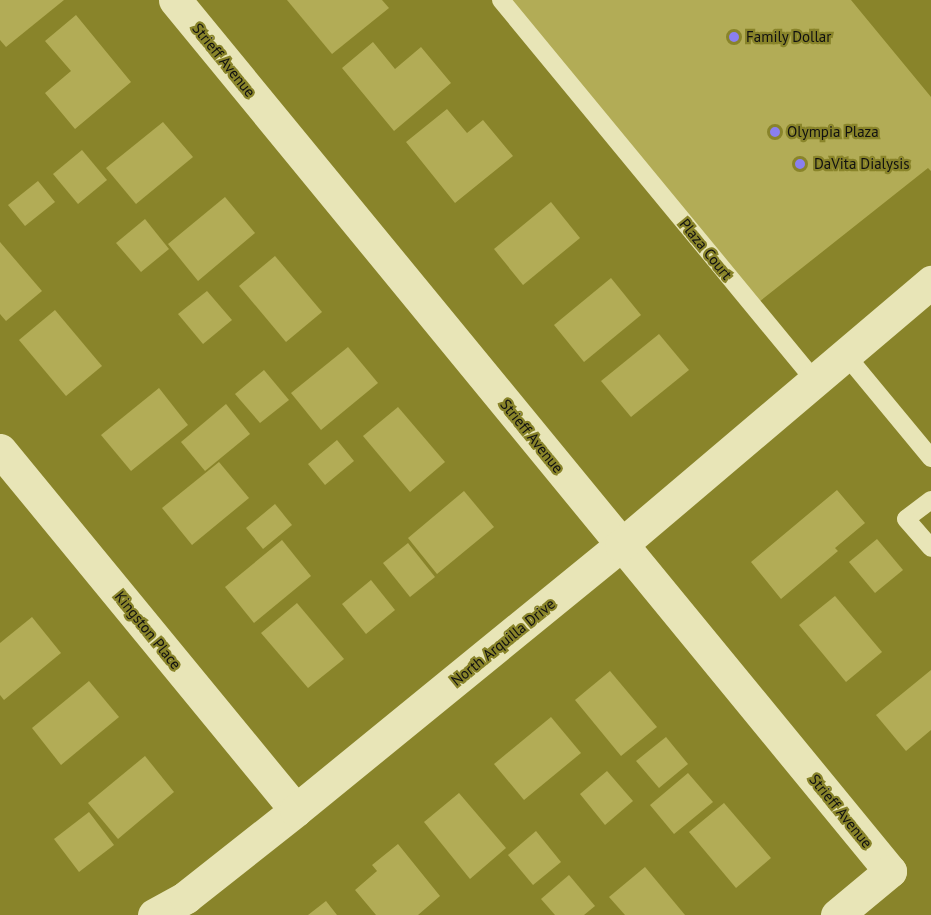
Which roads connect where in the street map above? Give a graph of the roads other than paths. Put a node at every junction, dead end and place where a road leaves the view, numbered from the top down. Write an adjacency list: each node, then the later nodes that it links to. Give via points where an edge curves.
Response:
1 (175, 0): 9 (street, Strieff Avenue)
2 (501, 0): 5 (lane, Plaza Court)
3 (931, 282): 4 (street)
4 (844, 354): 5 (street); 7 (lane)
5 (814, 380): 9 (street, North Arquilla Drive)
6 (0, 450): 11 (street, Kingston Place)
7 (931, 458)
8 (931, 500): 10 (lane, via 906,519)
9 (621, 545): 11 (street, North Arquilla Drive); 13 (street, Strieff Avenue, via 890,872)
10 (931, 548)
11 (296, 810): 12 (street, North Arquilla Drive, via 186,897)
12 (154, 915)
13 (837, 915)

